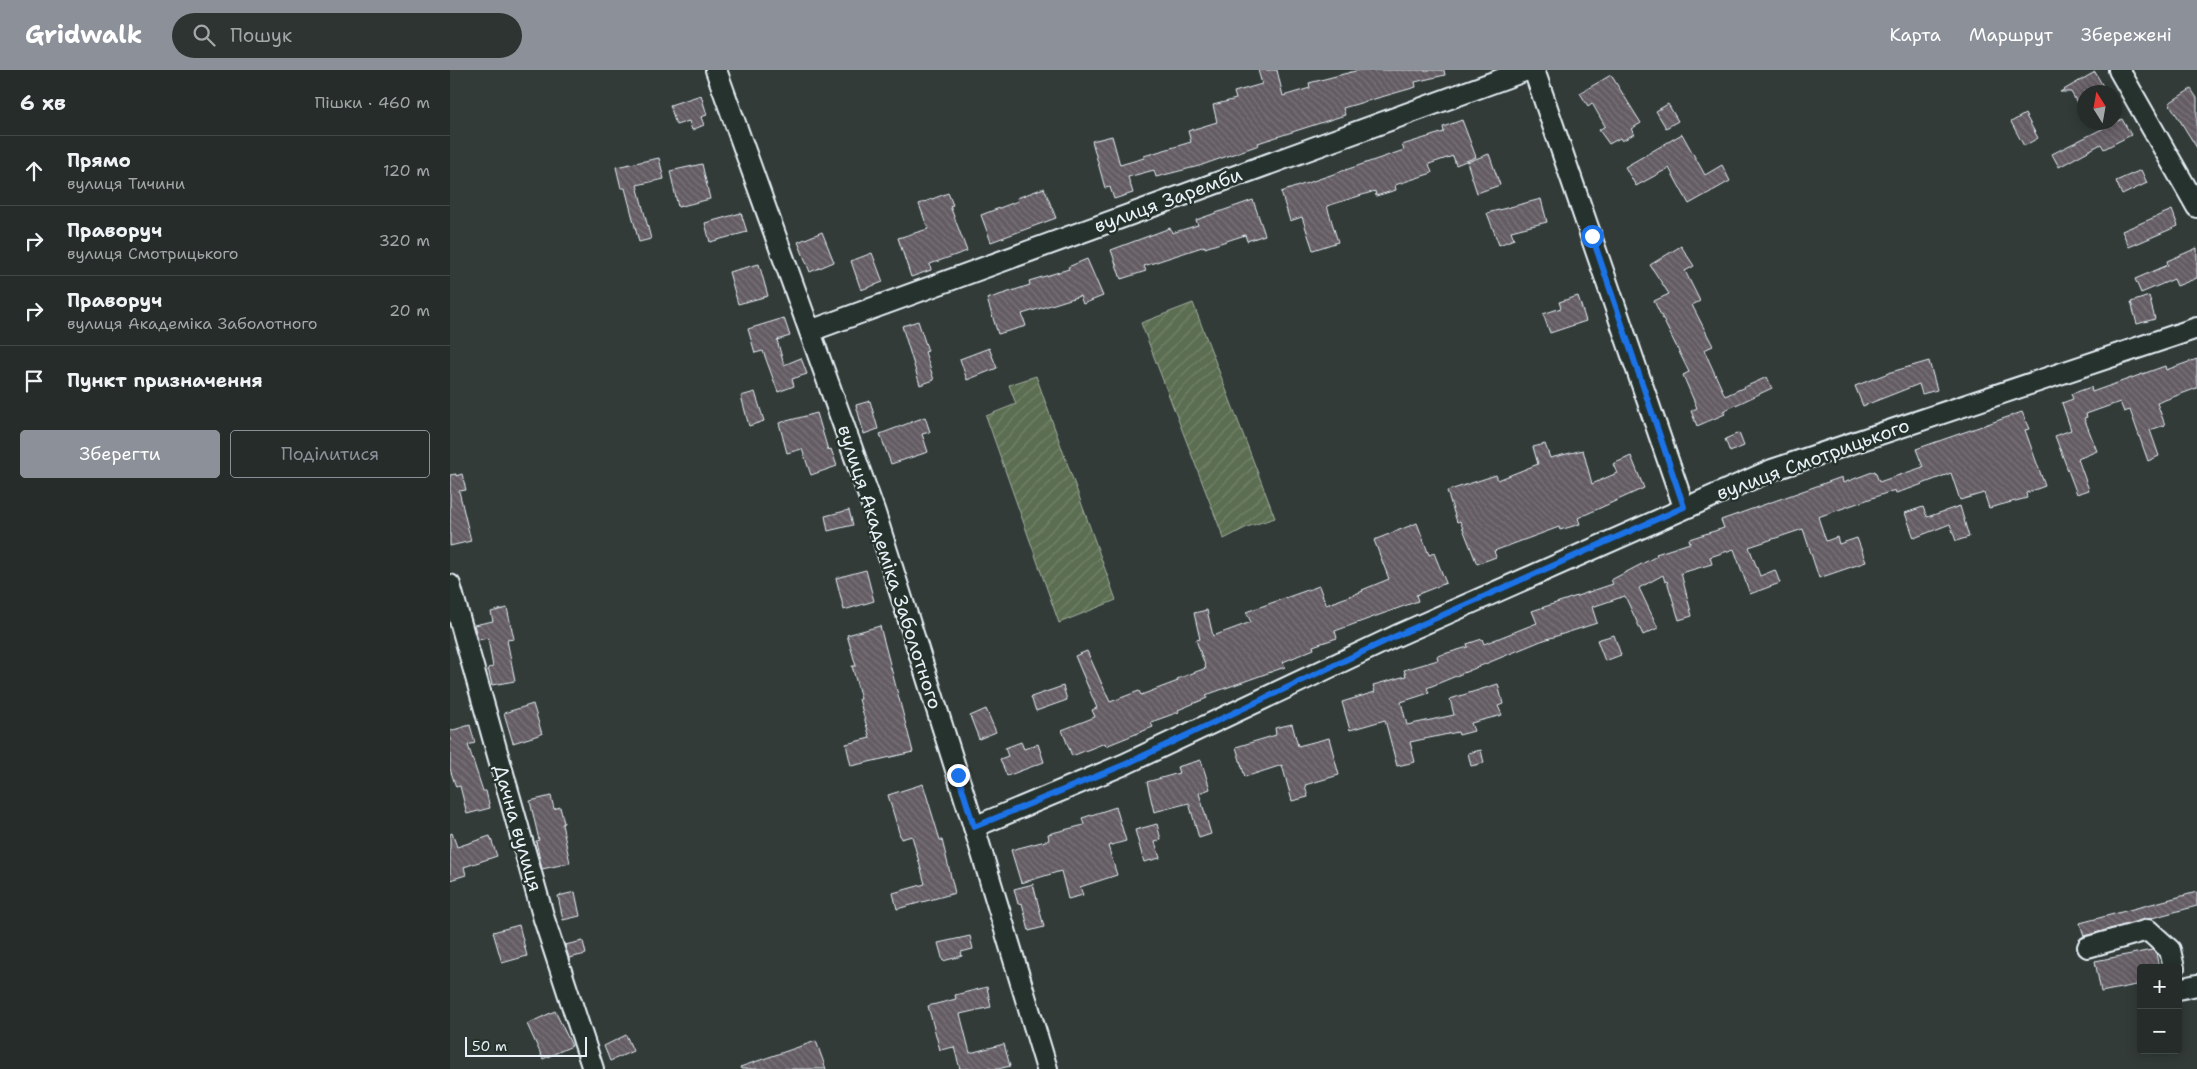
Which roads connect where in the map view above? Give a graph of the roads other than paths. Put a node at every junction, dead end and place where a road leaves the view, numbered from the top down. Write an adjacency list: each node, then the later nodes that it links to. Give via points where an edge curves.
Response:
1 (716, 70): 7 (street, вулиця Академіка Заболотного)
2 (1527, 70): 7 (street, вулиця Заремби)
3 (1534, 70): 8 (street)
4 (2119, 70): 5 (street)
5 (2197, 207)
6 (2197, 328): 8 (street, вулиця Смотрицького, via 1772,470)
7 (810, 331): 10 (street, вулиця Академіка Заболотного, via 875,513)
8 (1684, 507): 10 (street, вулиця Смотрицького, via 1396,636 1126,764)
9 (450, 585): 15 (street, Дачна вулиця, via 544,919)
10 (974, 827): 16 (street, вулиця Академіка Заболотного)
11 (2088, 947): 12 (street, via 2148,930 2170,950)
12 (2173, 964)
13 (2197, 985): 14 (street)
14 (2182, 988)
15 (593, 1069)
16 (1047, 1069)

